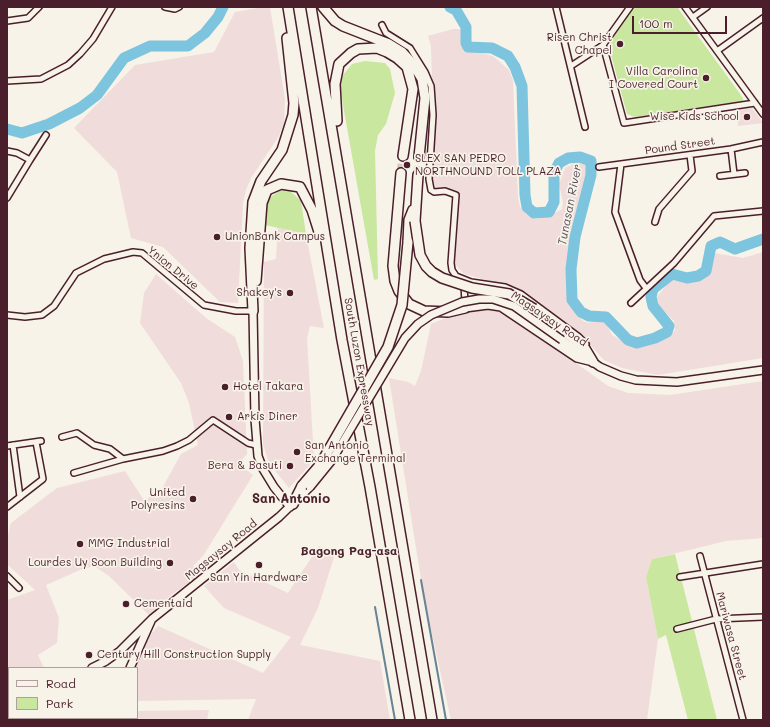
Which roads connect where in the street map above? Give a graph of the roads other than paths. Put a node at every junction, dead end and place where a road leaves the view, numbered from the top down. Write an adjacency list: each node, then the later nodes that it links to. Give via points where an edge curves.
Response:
1 (39, 7): 14 (street, via 28,18)
2 (112, 7): 19 (street, via 93,39 68,65 41,79)
3 (165, 7): 4 (street)
4 (180, 7)
5 (287, 7): 43 (highway, South Luzon Expressway); 46 (highway, via 294,109 290,131 282,150 254,195 250,248)
6 (311, 7): 32 (highway, South Luzon Expressway)
7 (324, 7): 29 (highway, via 335,21 389,44 414,64 422,79 425,98)
8 (556, 7): 18 (street)
9 (630, 7): 16 (street)
10 (685, 7): 12 (street)
11 (707, 7): 12 (street)
12 (693, 17): 17 (street)
13 (763, 18): 17 (street)
14 (7, 21)
15 (382, 25): 44 (street, via 386,32 410,48 426,72 431,86 433,115 429,179 431,190 456,194 451,263 456,276)
16 (603, 45): 18 (street); 20 (street, via 624,123)
17 (717, 51): 20 (street)
18 (571, 66): 22 (street)
19 (7, 80)
20 (755, 103): 21 (street)
21 (763, 114)
22 (585, 127)
23 (46, 135): 30 (street)
24 (763, 142): 25 (street, Pound Street)
25 (731, 149): 27 (street, Pound Street); 36 (street)
26 (7, 151): 30 (street)
27 (690, 155): 31 (street, Pound Street); 42 (street, via 692,171 659,209)
28 (403, 156): 32 (highway, via 413,97 410,74 407,67 392,54 367,47 358,49 344,58 336,73)
29 (419, 157)
30 (30, 160): 39 (street)
31 (621, 164): 33 (street, Pound Street); 45 (street, via 615,212 640,280)
32 (339, 165): 75 (highway, South Luzon Expressway)
33 (599, 167)
34 (401, 173): 48 (highway, via 393,266 399,291 409,304 424,311 448,312)
35 (745, 173): 36 (street)
36 (734, 174): 38 (street)
37 (418, 175): 40 (highway)
38 (720, 176)
39 (7, 198)
40 (416, 202): 51 (highway, bridge, via 416,239 420,255 432,272 472,288 509,294 534,309 584,347); 58 (highway, bridge, via 409,220 402,305 388,347)
41 (763, 211): 45 (street, via 714,216 674,263)
42 (655, 222)
43 (330, 266): 46 (highway, via 312,210 300,187 288,184 274,185 267,190 262,203); 74 (highway, South Luzon Expressway)
44 (464, 280): 48 (street); 51 (street, via 499,286 521,294 579,337 593,354)
45 (646, 288): 47 (street)
46 (254, 298): 49 (highway)
47 (632, 303)
48 (465, 308): 51 (main road, via 488,305 501,307 577,358)
49 (253, 311): 50 (street, Ynion Drive, via 236,311 204,305 142,253 133,252 104,259 76,273 54,306 42,315); 55 (main road)
50 (7, 315)
51 (596, 365): 52 (main road, Magsaysay Road, via 636,380 664,382 689,381); 58 (main road, Magsaysay Road, bridge, via 514,306 493,299 467,301 431,315 405,338 332,460)
52 (763, 370)
53 (62, 437): 56 (street, via 78,433 94,445 110,449)
54 (10, 445): 59 (street); 59 (street, via 39,442 42,479)
55 (256, 445): 56 (street, via 248,443 213,420 189,440 177,446); 60 (main road, via 263,469 274,487)
56 (123, 459): 57 (street)
57 (74, 473)
58 (306, 487): 60 (highway)
59 (20, 497): 61 (street)
60 (292, 505): 69 (main road, Magsaysay Road)
61 (7, 508)
62 (700, 556): 64 (street, Mariwasa Street)
63 (763, 564): 64 (street)
64 (704, 572): 66 (street); 70 (street, Mariwasa Street)
65 (7, 576): 67 (street)
66 (680, 577)
67 (20, 588)
68 (763, 617): 70 (street)
69 (152, 619): 72 (main road, Magsaysay Road, via 120,651); 73 (main road)
70 (716, 619): 71 (street); 76 (street, Mariwasa Street)
71 (677, 629)
72 (94, 667)
73 (130, 667)
74 (410, 720)
75 (432, 720)
76 (743, 720)

